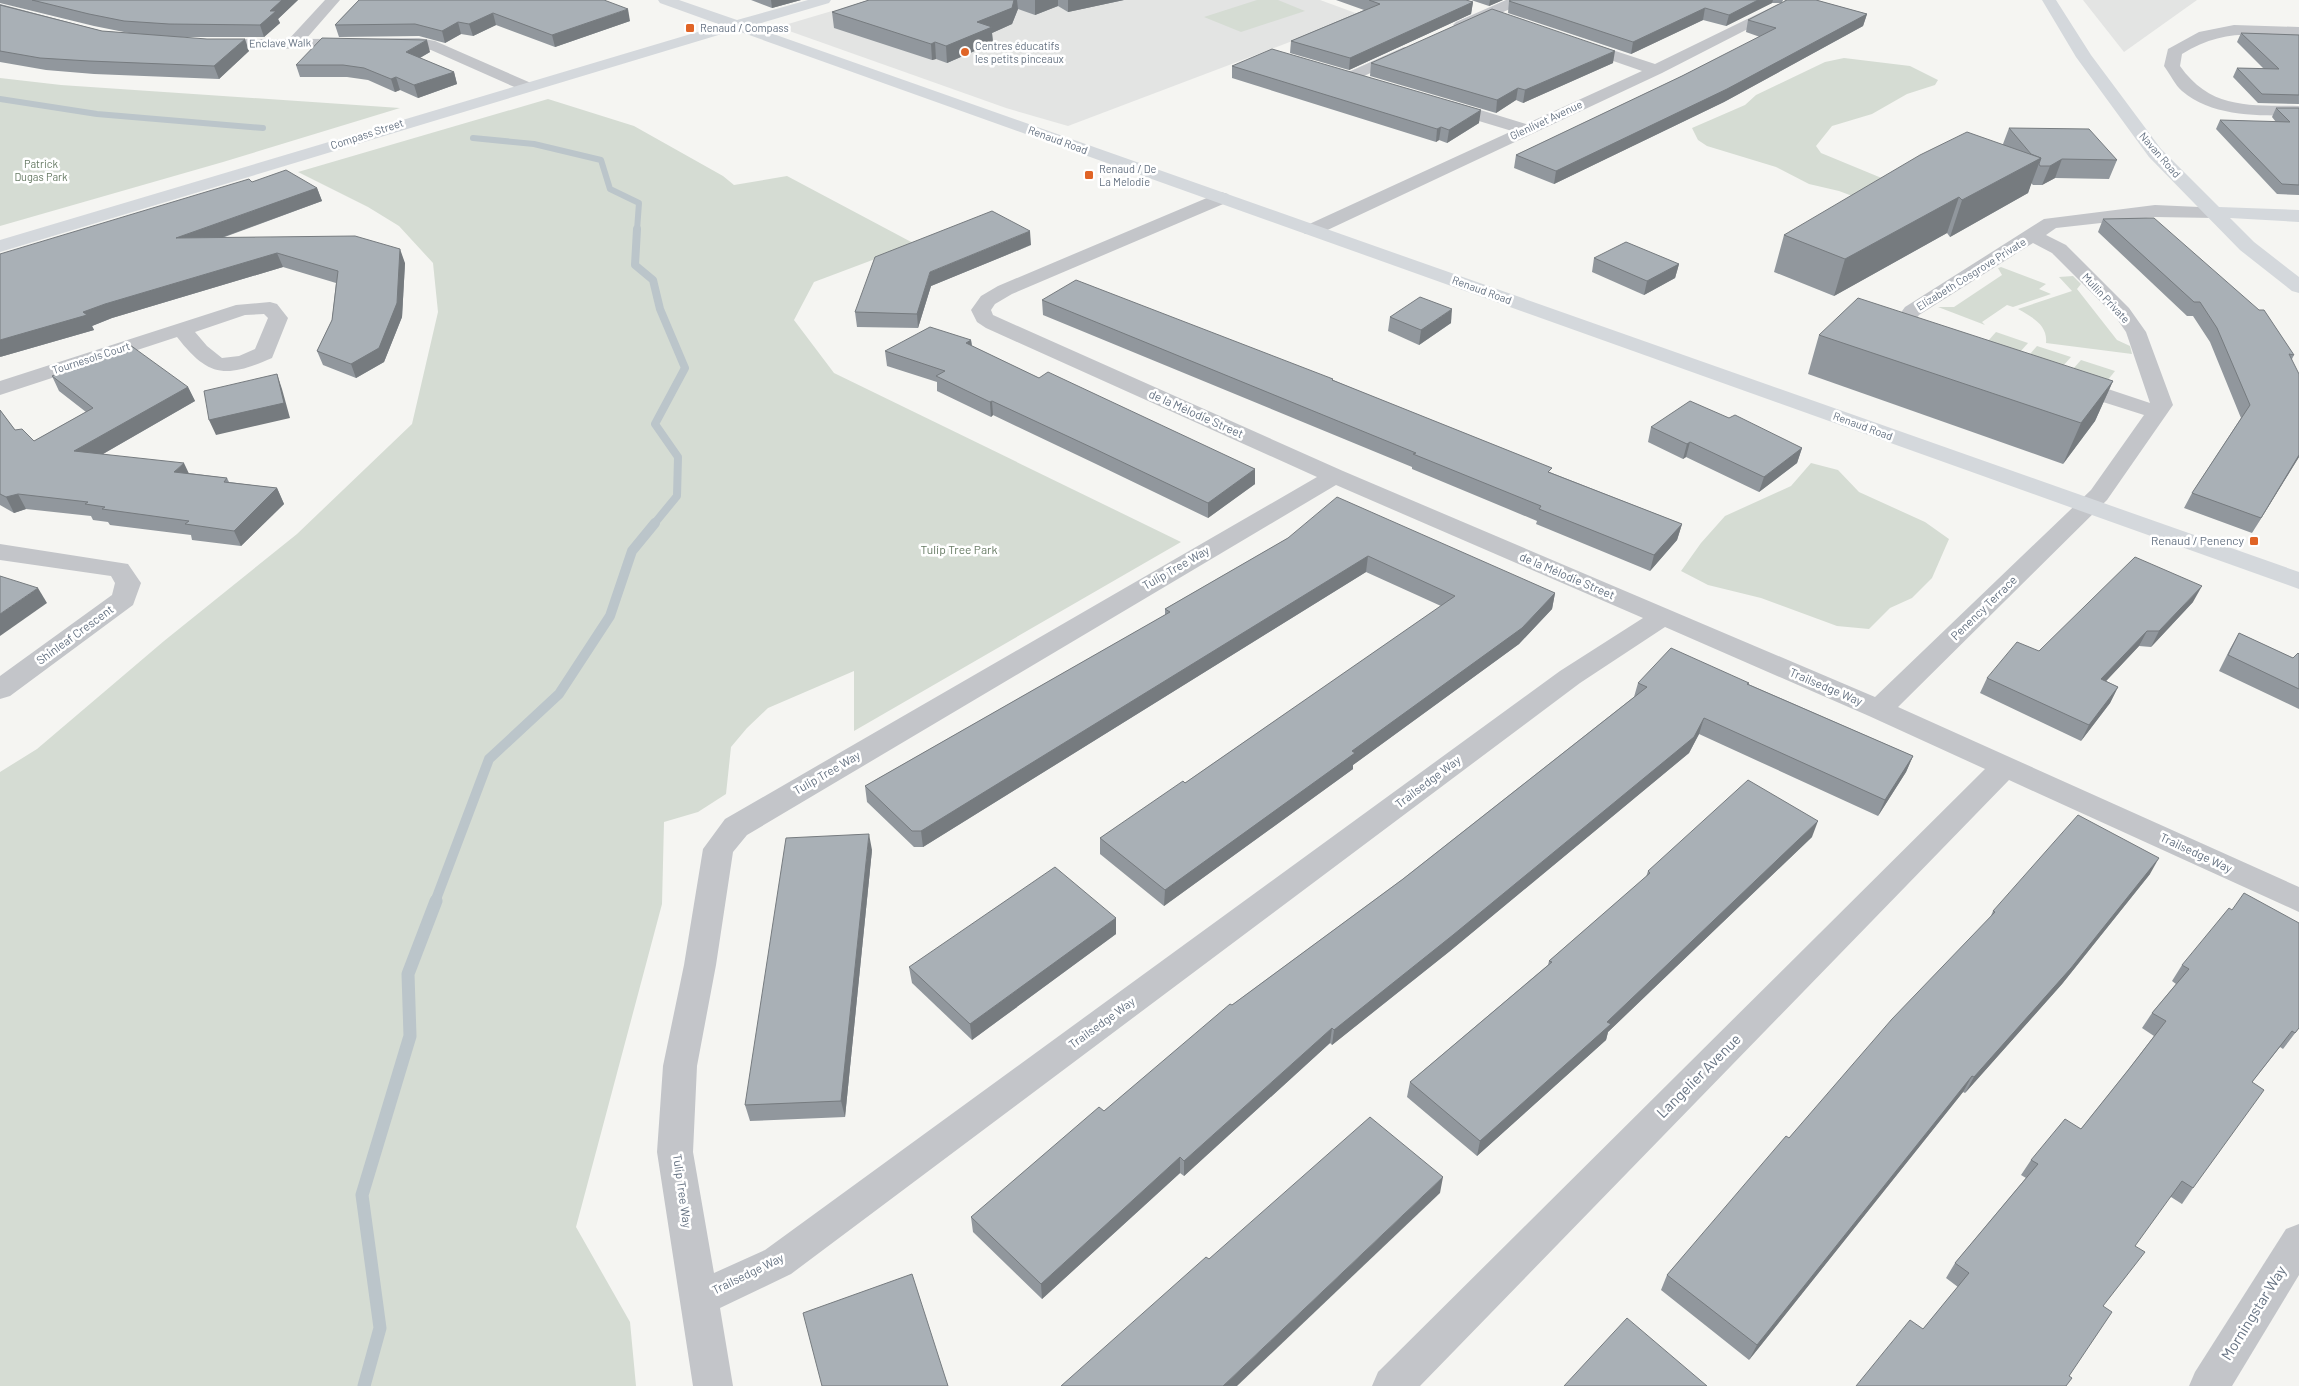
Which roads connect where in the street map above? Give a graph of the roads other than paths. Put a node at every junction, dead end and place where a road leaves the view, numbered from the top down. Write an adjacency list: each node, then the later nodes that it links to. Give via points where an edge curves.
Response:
1 (333, 0): 15 (street)
2 (665, 0): 10 (street, Renaud Road)
3 (824, 0): 10 (street, Compass Street)
4 (1519, 0): 8 (street)
5 (2049, 0): 26 (street, Navan Road, via 2084,57 2155,153)
6 (1761, 3): 17 (street, Glenlivet Avenue, via 1778,8)
7 (1469, 6): 8 (street)
8 (1487, 13): 9 (street); 12 (street)
9 (1514, 22)
10 (735, 25): 20 (street, Compass Street); 25 (street, Renaud Road)
11 (2299, 32): 23 (street, via 2221,29 2195,38 2174,52 2172,66 2189,90 2206,99 2228,106)
12 (1445, 33)
13 (1568, 40): 17 (street)
14 (195, 43): 15 (street, Enclave Walk)
15 (294, 43): 20 (street, Enclave Walk, via 428,44)
16 (1419, 45): 19 (street)
17 (1656, 70): 24 (street, Glenlivet Avenue)
18 (1331, 72): 19 (street)
19 (1350, 78): 21 (street)
20 (525, 86): 30 (street, Compass Street)
21 (1396, 91)
22 (1433, 102): 24 (street)
23 (2299, 111)
24 (1525, 130): 28 (street, Glenlivet Avenue)
25 (1221, 198): 28 (street, Renaud Road); 37 (street, de la Mélodie Street, via 1005,290 988,300 981,310 984,318)
26 (2214, 212): 27 (street); 29 (street, Elizabeth Cosgrove Private, via 2155,211 2068,219 2051,222); 31 (street, Navan Road, via 2248,246)
27 (2299, 216)
28 (1312, 230): 38 (street, Renaud Road)
29 (2032, 235): 33 (street, Elizabeth Cosgrove Private, via 1912,311 1907,318 1911,328 1918,333); 36 (street, Mullin Private, via 2059,249 2122,312 2136,332 2162,405)
30 (0, 246)
31 (2299, 287)
32 (181, 328): 35 (street, Tournesols Court)
33 (1952, 344)
34 (2050, 377): 36 (street)
35 (0, 388)
36 (2156, 412): 38 (street)
37 (1336, 476): 41 (street, de la Mélodie Street); 47 (street, Tulip Tree Way, via 736,827 718,849 680,1066 675,1152)
38 (2088, 506): 40 (street, Renaud Road); 43 (street, Penency Terrace)
39 (0, 552): 42 (street, Shinleaf Crescent, via 118,569 128,583 124,599)
40 (2299, 580)
41 (1662, 617): 43 (street, Trailsedge Way); 47 (street, Trailsedge Way, via 1570,677 778,1262)
42 (0, 690)
43 (1879, 709): 44 (street, Trailsedge Way)
44 (2006, 766): 45 (street, Trailsedge Way); 49 (street, Langelier Avenue)
45 (2299, 900)
46 (2299, 1241): 50 (street, Morningstar Way)
47 (698, 1299): 48 (street, Trailsedge Way)
48 (713, 1386)
49 (1392, 1386)
50 (2209, 1386)

